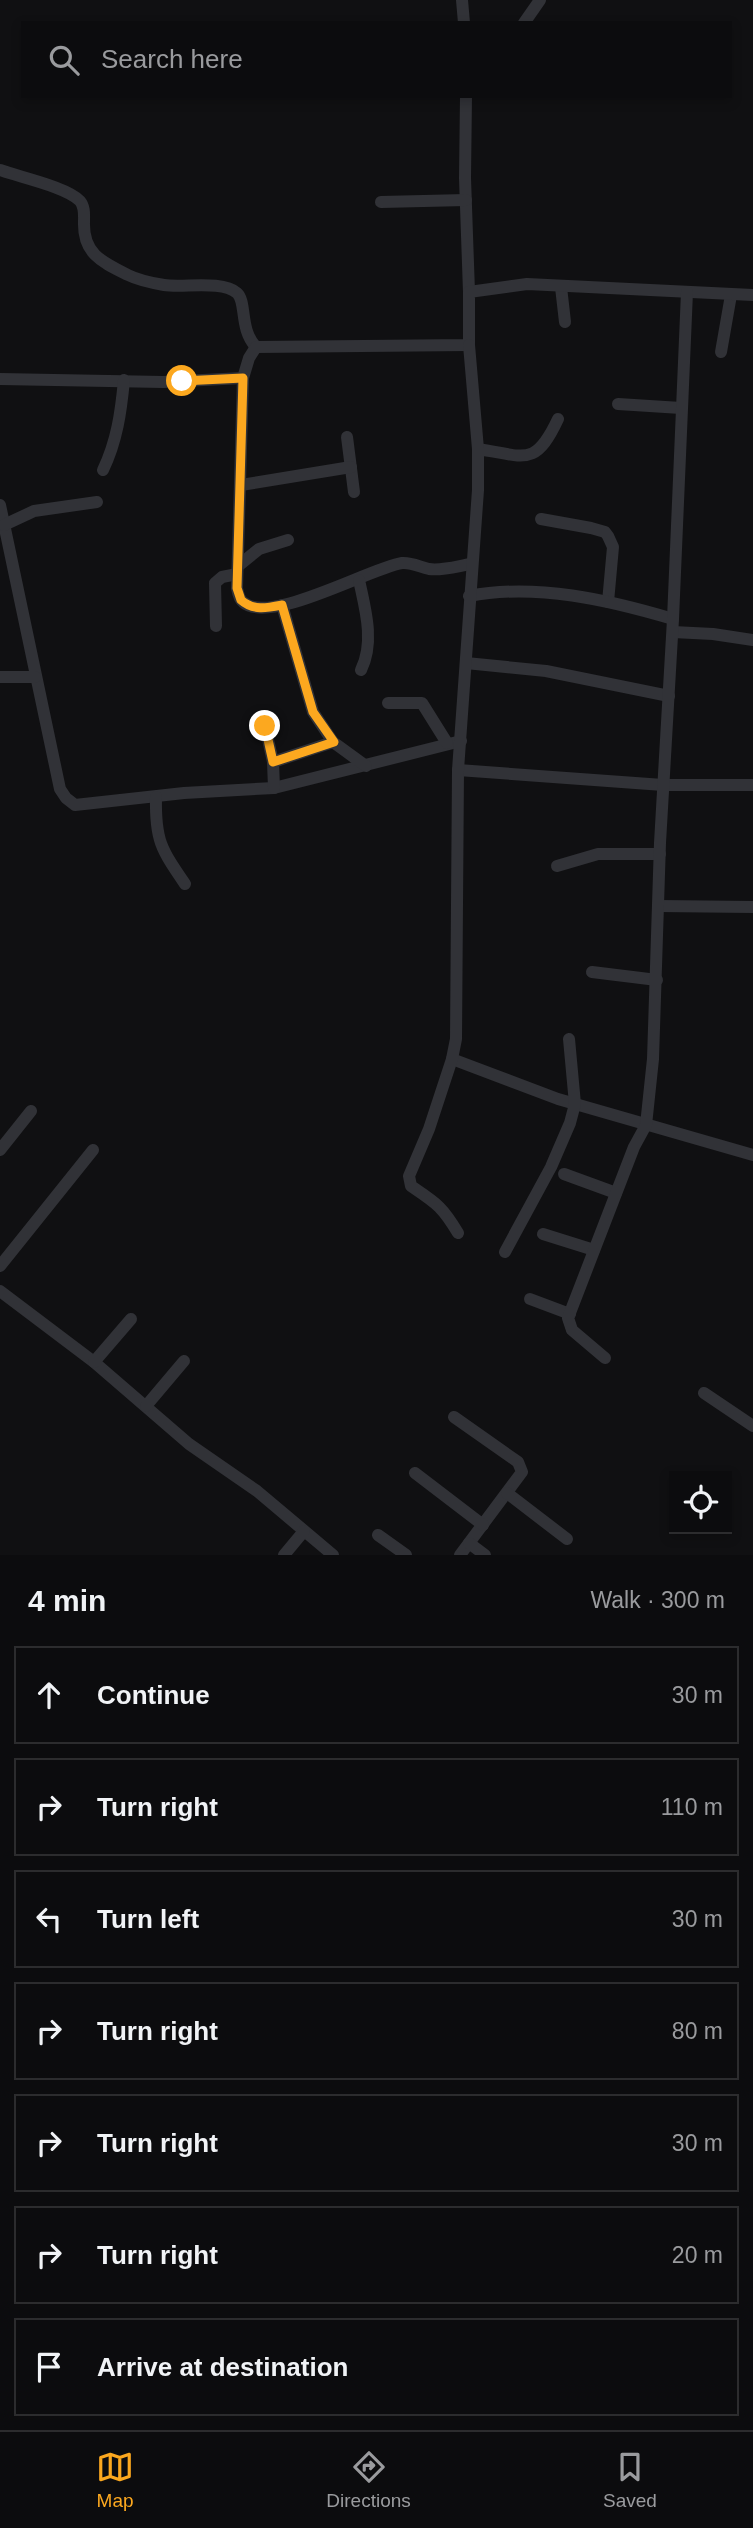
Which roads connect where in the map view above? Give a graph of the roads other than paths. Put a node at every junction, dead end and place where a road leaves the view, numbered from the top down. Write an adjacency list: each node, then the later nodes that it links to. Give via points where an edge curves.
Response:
1 (462, 0): 3 (street)
2 (540, 0): 4 (street)
3 (464, 21)
4 (525, 21)
5 (466, 98): 7 (street)
6 (0, 170): 16 (street, via 64,191 80,201 86,244 94,255 131,277 164,285 235,291 240,296 246,334)
7 (466, 200): 8 (street); 10 (street)
8 (381, 202)
9 (561, 287): 10 (street, via 527,284); 11 (street); 14 (street)
10 (469, 292): 15 (street)
11 (687, 292): 12 (street); 22 (street)
12 (731, 295): 13 (street); 17 (street)
13 (753, 295)
14 (565, 322)
15 (470, 345): 16 (street); 25 (street)
16 (256, 347): 18 (street)
17 (721, 352)
18 (243, 378): 20 (street); 28 (street)
19 (0, 379): 20 (street)
20 (124, 380): 27 (street, via 120,418)
21 (618, 404): 22 (street)
22 (681, 408): 41 (street)
23 (558, 419): 25 (street, via 537,453 523,456)
24 (347, 437): 26 (street)
25 (478, 449): 35 (street)
26 (351, 467): 28 (street); 29 (street)
27 (103, 470)
28 (241, 485): 36 (street)
29 (354, 492)
30 (97, 502): 33 (street, via 34,511)
31 (0, 505): 33 (street)
32 (541, 519): 39 (street, via 605,532 613,547)
33 (4, 525): 48 (street)
34 (288, 540): 36 (street, via 259,550)
35 (471, 564): 37 (street, via 430,569 404,563); 38 (street)
36 (238, 570): 40 (street, via 237,588 245,604); 42 (street, via 215,583)
37 (359, 580): 40 (street); 46 (street, via 368,636)
38 (469, 596): 39 (street, via 519,591); 45 (street)
39 (608, 602): 41 (street)
40 (282, 605): 53 (street, via 313,712)
41 (673, 619): 43 (street)
42 (216, 626)
43 (673, 632): 44 (street); 49 (street)
44 (753, 639)
45 (466, 663): 49 (street, via 546,671); 52 (street)
46 (361, 670)
47 (0, 677): 48 (street)
48 (35, 677): 61 (street, via 60,789 66,798 75,805)
49 (669, 696): 58 (street)
50 (388, 703): 54 (street, via 422,703)
51 (265, 726): 55 (street)
52 (461, 741): 54 (street); 57 (street)
53 (334, 742): 55 (street); 56 (street)
54 (447, 743): 56 (street)
55 (273, 762): 60 (street)
56 (366, 765): 60 (street)
57 (458, 770): 58 (street); 70 (street, via 456,1039)
58 (663, 785): 59 (street); 62 (street)
59 (753, 785)
60 (274, 789): 61 (street)
61 (156, 797): 64 (street, via 162,849)
62 (660, 854): 63 (street, via 598,854); 65 (street)
63 (557, 866)
64 (186, 884)
65 (659, 906): 66 (street); 68 (street)
66 (753, 907)
67 (592, 972): 68 (street)
68 (657, 980): 73 (street)
69 (569, 1039): 71 (street)
70 (452, 1059): 71 (street); 79 (street, via 409,1181 444,1210)
71 (575, 1104): 73 (street); 82 (street, via 551,1167)
72 (31, 1111): 74 (street)
73 (646, 1125): 76 (street); 78 (street)
74 (0, 1150)
75 (93, 1150): 83 (street)
76 (753, 1155)
77 (564, 1174): 78 (street)
78 (616, 1193): 81 (street)
79 (458, 1233)
80 (543, 1234): 81 (street)
81 (594, 1250): 86 (street)
82 (505, 1252)
83 (0, 1266)
84 (0, 1291): 90 (street)
85 (530, 1299): 86 (street)
86 (570, 1314): 88 (street, via 572,1330)
87 (131, 1319): 90 (street)
88 (605, 1358)
89 (184, 1361): 92 (street)
90 (94, 1362): 92 (street)
91 (704, 1393): 94 (street)
92 (146, 1406): 98 (street)
93 (454, 1417): 96 (street, via 518,1462 522,1472)
94 (753, 1426)
95 (415, 1474): 97 (street)
96 (507, 1493): 97 (street); 100 (street)
97 (483, 1525): 101 (street)
98 (304, 1531): 102 (street); 103 (street)
99 (378, 1535): 104 (street)
100 (567, 1539)
101 (469, 1543): 105 (street); 106 (street)
102 (284, 1555)
103 (333, 1555)
104 (406, 1555)
105 (460, 1555)
106 (485, 1555)

